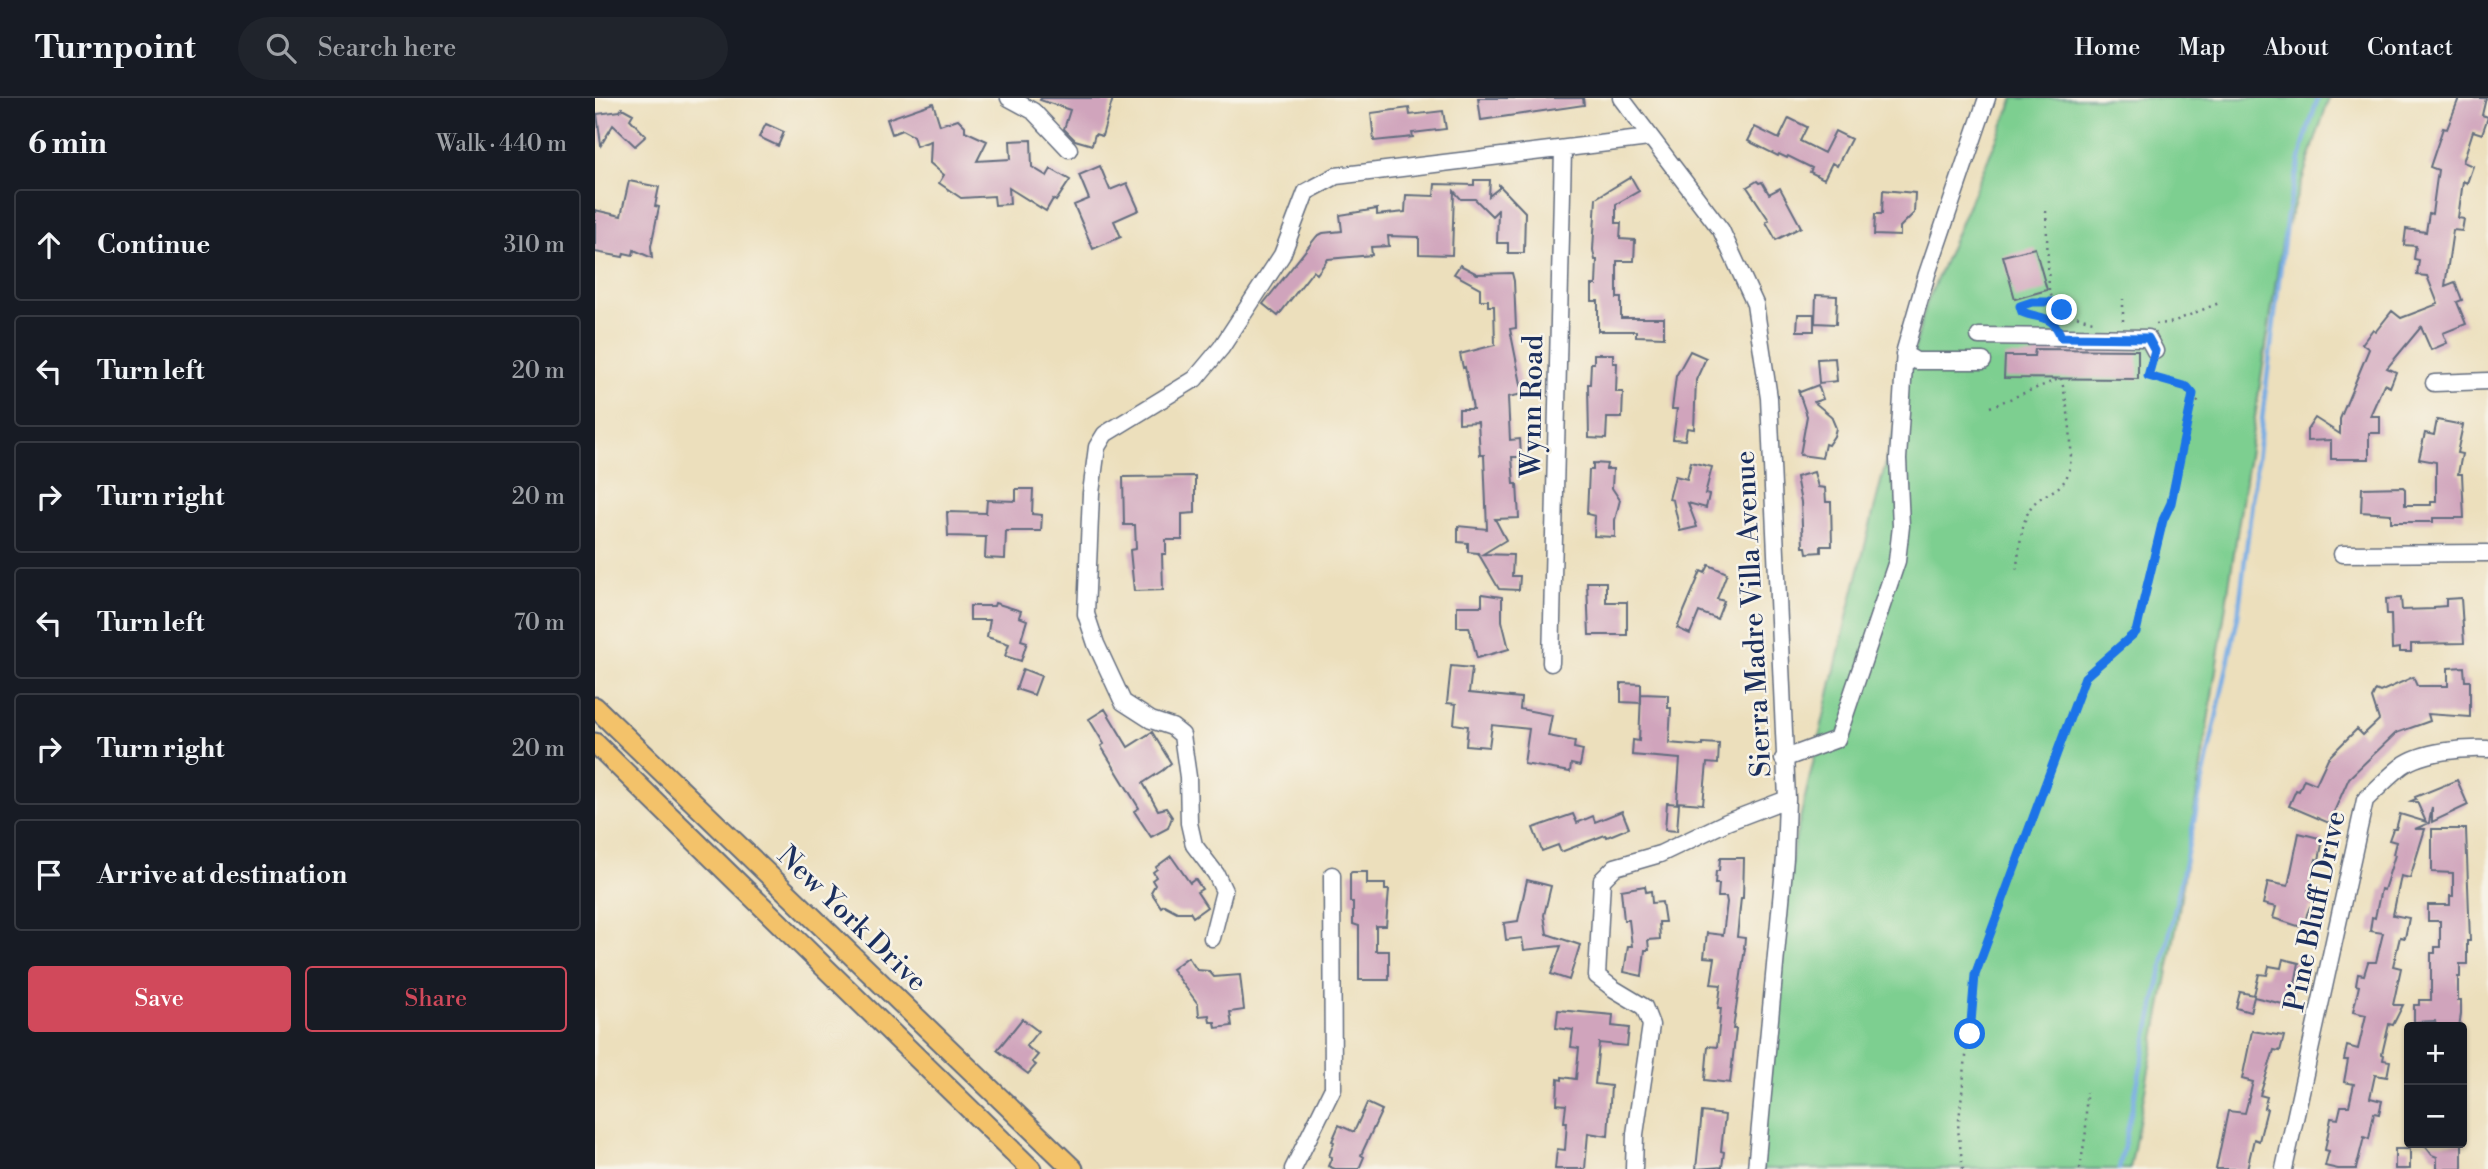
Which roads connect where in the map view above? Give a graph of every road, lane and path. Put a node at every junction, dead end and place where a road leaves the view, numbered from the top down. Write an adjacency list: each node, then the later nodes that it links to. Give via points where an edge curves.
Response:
1 (1009, 98): 5 (street, via 1033,111)
2 (1621, 98): 4 (street, Sierra Madre Villa Avenue)
3 (1987, 98): 17 (street, via 1927,271)
4 (1649, 138): 6 (street); 31 (street, Sierra Madre Villa Avenue, via 1721,230 1755,304 1769,398)
5 (1069, 149)
6 (1563, 150): 27 (street, Wynn Road); 36 (street, via 1336,176 1306,192 1282,255 1221,348 1195,379 1105,434 1097,447 1086,614 1123,702 1182,735 1194,845 1224,891)
7 (2046, 211): 9 (path)
8 (2123, 299): 12 (path, via 2123,325)
9 (2053, 302): 11 (path, via 2062,310); 15 (path, via 2020,306 2022,312 2050,319)
10 (2218, 303): 13 (path, via 2170,323)
11 (2097, 322)
12 (2115, 324)
13 (2147, 324)
14 (1979, 336): 15 (street)
15 (2061, 337): 16 (street, via 2148,338)
16 (2155, 351): 21 (path, via 2148,376 2187,387)
17 (1904, 354): 18 (street, via 1916,361); 31 (street, via 1897,561 1837,738)
18 (1983, 361)
19 (2488, 381): 20 (street)
20 (2434, 383)
21 (2193, 394): 22 (path); 43 (path, via 2171,503 2136,632 2085,677 1975,975 1958,1129)
22 (2201, 406)
23 (1990, 407): 26 (path, via 2061,378 2069,407 2069,471 2065,482 2032,506)
24 (2488, 553): 25 (street)
25 (2341, 554)
26 (2016, 570)
27 (1551, 663)
28 (595, 707): 34 (main road, New York Drive)
29 (595, 743): 35 (main road, New York Drive)
30 (2488, 749): 45 (street, Pine Bluff Drive, via 2439,752 2404,764 2365,800)
31 (1783, 760): 32 (street, Sierra Madre Villa Avenue)
32 (1787, 799): 41 (street, via 1660,854 1615,867 1602,880 1597,976 1644,1007 1651,1025); 42 (street, Sierra Madre Villa Avenue)
33 (1332, 875): 40 (street, via 1333,1088)
34 (781, 888): 35 (main road); 39 (main road, New York Drive)
35 (762, 907): 38 (main road, New York Drive)
36 (1212, 938)
37 (2085, 1092): 44 (path, via 2086,1131)
38 (1031, 1169)
39 (1073, 1169)
40 (1293, 1169)
41 (1634, 1169)
42 (1756, 1169)
43 (1963, 1169)
44 (2080, 1169)
45 (2284, 1169)

